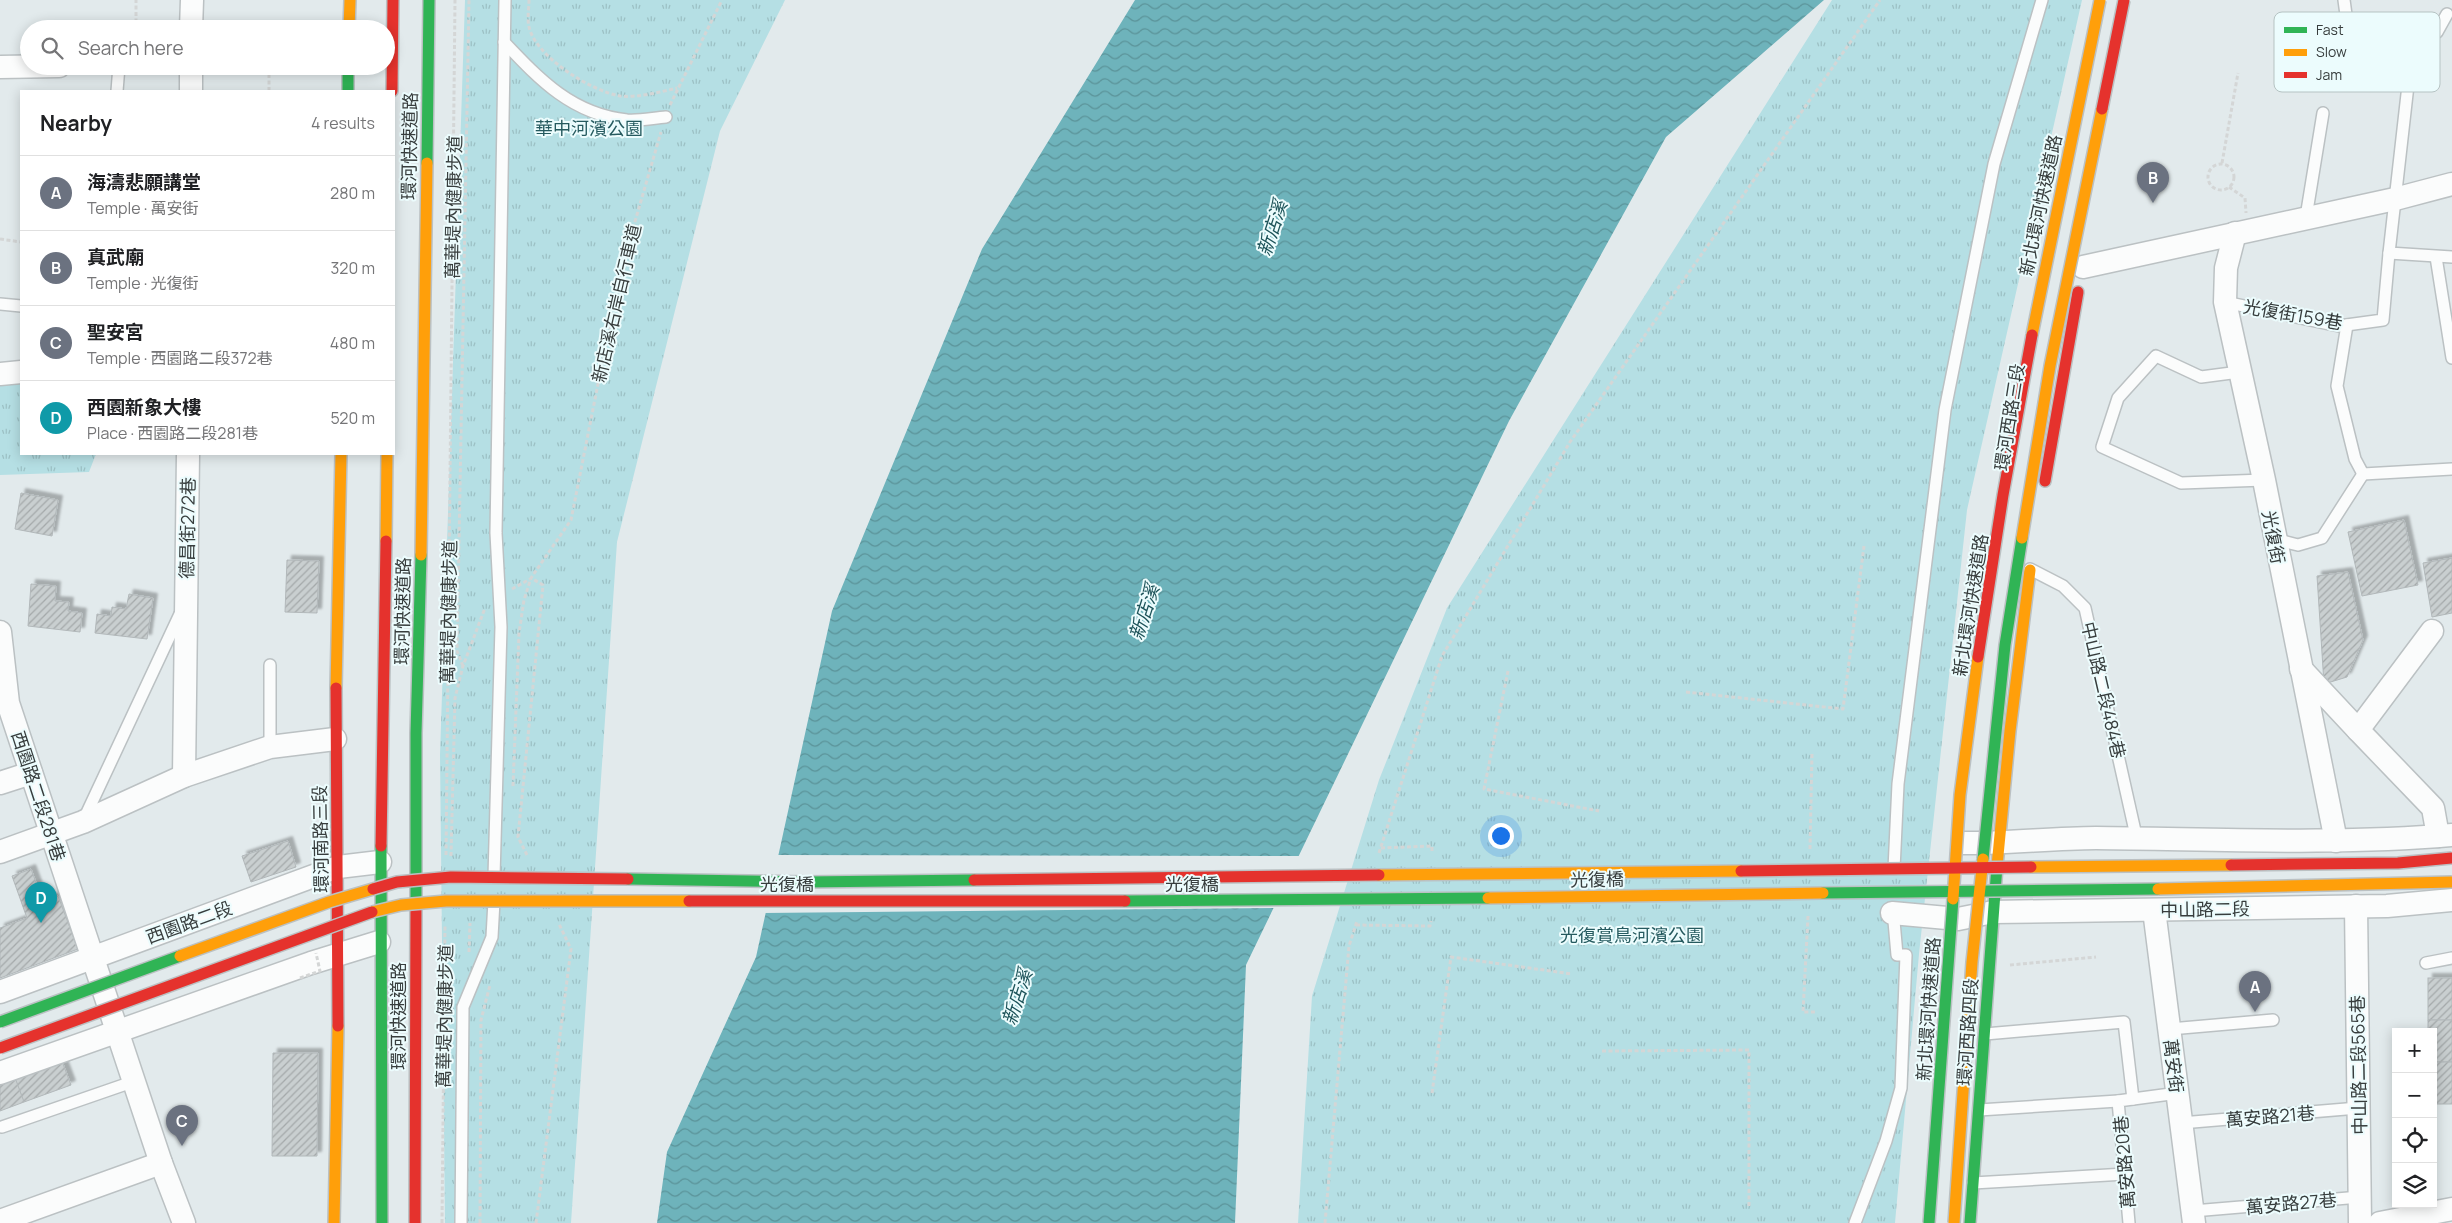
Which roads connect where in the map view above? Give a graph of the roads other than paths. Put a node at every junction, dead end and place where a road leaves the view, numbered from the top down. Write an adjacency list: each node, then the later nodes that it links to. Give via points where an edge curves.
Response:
1 (192, 0): 11 (street)
2 (350, 0): 12 (main road)
3 (393, 0): 13 (main road, 環河快速道路)
4 (429, 0): 62 (main road, 環河快速道路)
5 (506, 0): 15 (lane)
6 (2042, 0): 84 (lane, via 1994,164 1945,410 1898,784)
7 (2100, 0): 124 (main road, 新北環河快速道路, bridge, via 2015,422 1970,718 1960,799)
8 (2111, 0): 73 (main road, 環河西路三段, via 2042,322 1994,617)
9 (2124, 0): 126 (main road, bridge, via 2050,366 2005,645 1972,962)
10 (2447, 14): 14 (lane)
11 (191, 20)
12 (349, 20)
13 (393, 20)
14 (2440, 28)
15 (504, 42): 28 (lane, via 561,97 593,113 628,120); 122 (lane, via 496,533 501,627 494,906 492,937 463,1007)
16 (20, 67): 17 (street)
17 (0, 68)
18 (119, 75): 22 (lane)
19 (191, 75): 23 (street)
20 (348, 75): 24 (main road)
21 (392, 75): 25 (main road, 環河快速道路)
22 (118, 90)
23 (191, 90)
24 (348, 90)
25 (392, 90)
26 (2407, 92): 30 (lane)
27 (2323, 113): 31 (lane)
28 (666, 117)
29 (2452, 184): 30 (street)
30 (2395, 199): 31 (street); 33 (lane)
31 (2306, 218): 32 (street)
32 (2241, 232): 36 (street); 37 (street, 光復街, via 2226,268)
33 (2389, 253): 34 (lane); 40 (lane, 光復街159巷, via 2383,320)
34 (2436, 257): 35 (lane); 41 (lane)
35 (2452, 257)
36 (2084, 262): 51 (main road)
37 (2225, 302): 40 (lane, 光復街159巷); 43 (street, 光復街)
38 (0, 304): 39 (lane)
39 (20, 306)
40 (2347, 325): 49 (lane, via 2337,386 2355,459)
41 (2452, 358)
42 (20, 372): 44 (street)
43 (2239, 372): 50 (street, 光復街); 50 (lane, via 2201,376 2156,356 2118,398 2102,447 2181,484)
44 (0, 374)
45 (188, 455): 54 (street, 德昌街272巷)
46 (341, 455): 63 (main road, 環河南路三段)
47 (386, 455): 77 (main road, 環河快速道路)
48 (2452, 469): 49 (lane)
49 (2363, 474): 52 (lane, via 2322,538 2298,545)
50 (2264, 480): 52 (street, 光復街)
51 (2043, 495)
52 (2274, 538): 58 (street, 光復街)
53 (2031, 564): 71 (lane, 中山路二段484巷, via 2063,586 2085,608); 74 (main road)
54 (185, 603): 66 (street, 德昌街272巷); 68 (lane)
55 (2432, 631): 61 (street)
56 (0, 632): 59 (street, 西園路二段281巷)
57 (270, 665): 64 (lane)
58 (2301, 669): 60 (street, 光復街); 61 (street)
59 (4, 705): 65 (street, 西園路二段281巷)
60 (2312, 726): 61 (street); 72 (street, 光復街)
61 (2358, 730): 70 (street, via 2433,808)
62 (416, 733): 86 (main road); 121 (main road, 環河快速道路)
63 (335, 739): 64 (street); 78 (main road, 環河南路三段)
64 (270, 747): 66 (street)
65 (31, 773): 67 (street); 69 (street, 西園路二段281巷)
66 (184, 776): 68 (street)
67 (0, 783)
68 (83, 822): 69 (street)
69 (50, 834): 75 (street); 89 (street, 西園路二段281巷)
70 (2445, 836): 72 (street)
71 (2137, 840): 72 (street); 74 (street, via 2094,838)
72 (2336, 841)
73 (1963, 843): 74 (street); 85 (main road, 環河西路四段)
74 (2000, 844): 83 (main road, 環河西路四段)
75 (0, 852)
76 (2452, 858): 94 (main road, 光復橋, bridge, via 2398,863 1938,870 806,882 451,877 396,882 329,902)
77 (380, 862): 78 (street, 西園路二段); 87 (main road, 環河快速道路)
78 (338, 867): 88 (main road, 環河南路三段); 89 (street, 西園路二段)
79 (2452, 882): 98 (main road, 光復橋, bridge, via 1248,901 446,901 401,904 325,927)
80 (2452, 900): 81 (street, 中山路二段)
81 (2356, 906): 82 (street, 中山路二段); 104 (street, 中山路二段565巷)
82 (2154, 910): 83 (street, 中山路二段); 95 (street, 萬安街)
83 (1993, 912): 85 (street, 中山路二段); 97 (main road, 環河西路四段)
84 (1892, 914): 85 (street, 中山路二段); 123 (lane, via 1896,955 1906,955 1901,1088 1886,1141)
85 (1958, 919): 125 (main road, 環河西路四段)
86 (400, 922)
87 (379, 942): 88 (street); 119 (main road, 環河快速道路)
88 (339, 954): 96 (street); 118 (main road, 環河南路三段)
89 (93, 957): 92 (street, 西園路二段); 96 (street, 西園路二段281巷)
90 (2452, 958): 91 (lane)
91 (2426, 963)
92 (0, 992)
93 (2273, 1020): 95 (lane)
94 (0, 1022)
95 (2170, 1029): 101 (street, 萬安街)
96 (119, 1031): 99 (street); 100 (street, 西園路二段281巷)
97 (1984, 1034): 102 (lane, via 2124,1022); 105 (main road, 環河西路四段)
98 (0, 1048)
99 (0, 1073)
100 (135, 1081): 107 (lane); 108 (street, 西園路二段281巷)
101 (2178, 1093): 102 (lane, 萬安路20巷); 106 (street, 萬安街)
102 (2133, 1099): 103 (lane, 萬安路20巷)
103 (2118, 1101): 105 (lane); 109 (lane, 萬安路20巷)
104 (2358, 1108): 106 (lane, 萬安路21巷); 112 (street, 中山路二段565巷)
105 (1979, 1110): 110 (main road, 環河西路四段)
106 (2181, 1123): 114 (street, 萬安街)
107 (2, 1127)
108 (161, 1164): 115 (street); 117 (street, 西園路二段281巷)
109 (2124, 1174): 110 (lane); 128 (lane, 萬安路20巷)
110 (1973, 1184): 127 (main road, 環河西路四段)
111 (394, 1185): 120 (main road)
112 (2360, 1197): 114 (lane, 萬安路27巷); 129 (street, 中山路二段565巷)
113 (2452, 1209): 116 (street)
114 (2193, 1217)
115 (0, 1220)
116 (2394, 1222)
117 (184, 1223)
118 (334, 1223)
119 (382, 1223)
120 (393, 1223)
121 (415, 1223)
122 (461, 1223)
123 (1855, 1223)
124 (1929, 1223)
125 (1934, 1223)
126 (1954, 1223)
127 (1970, 1223)
128 (2129, 1223)
129 (2360, 1223)

